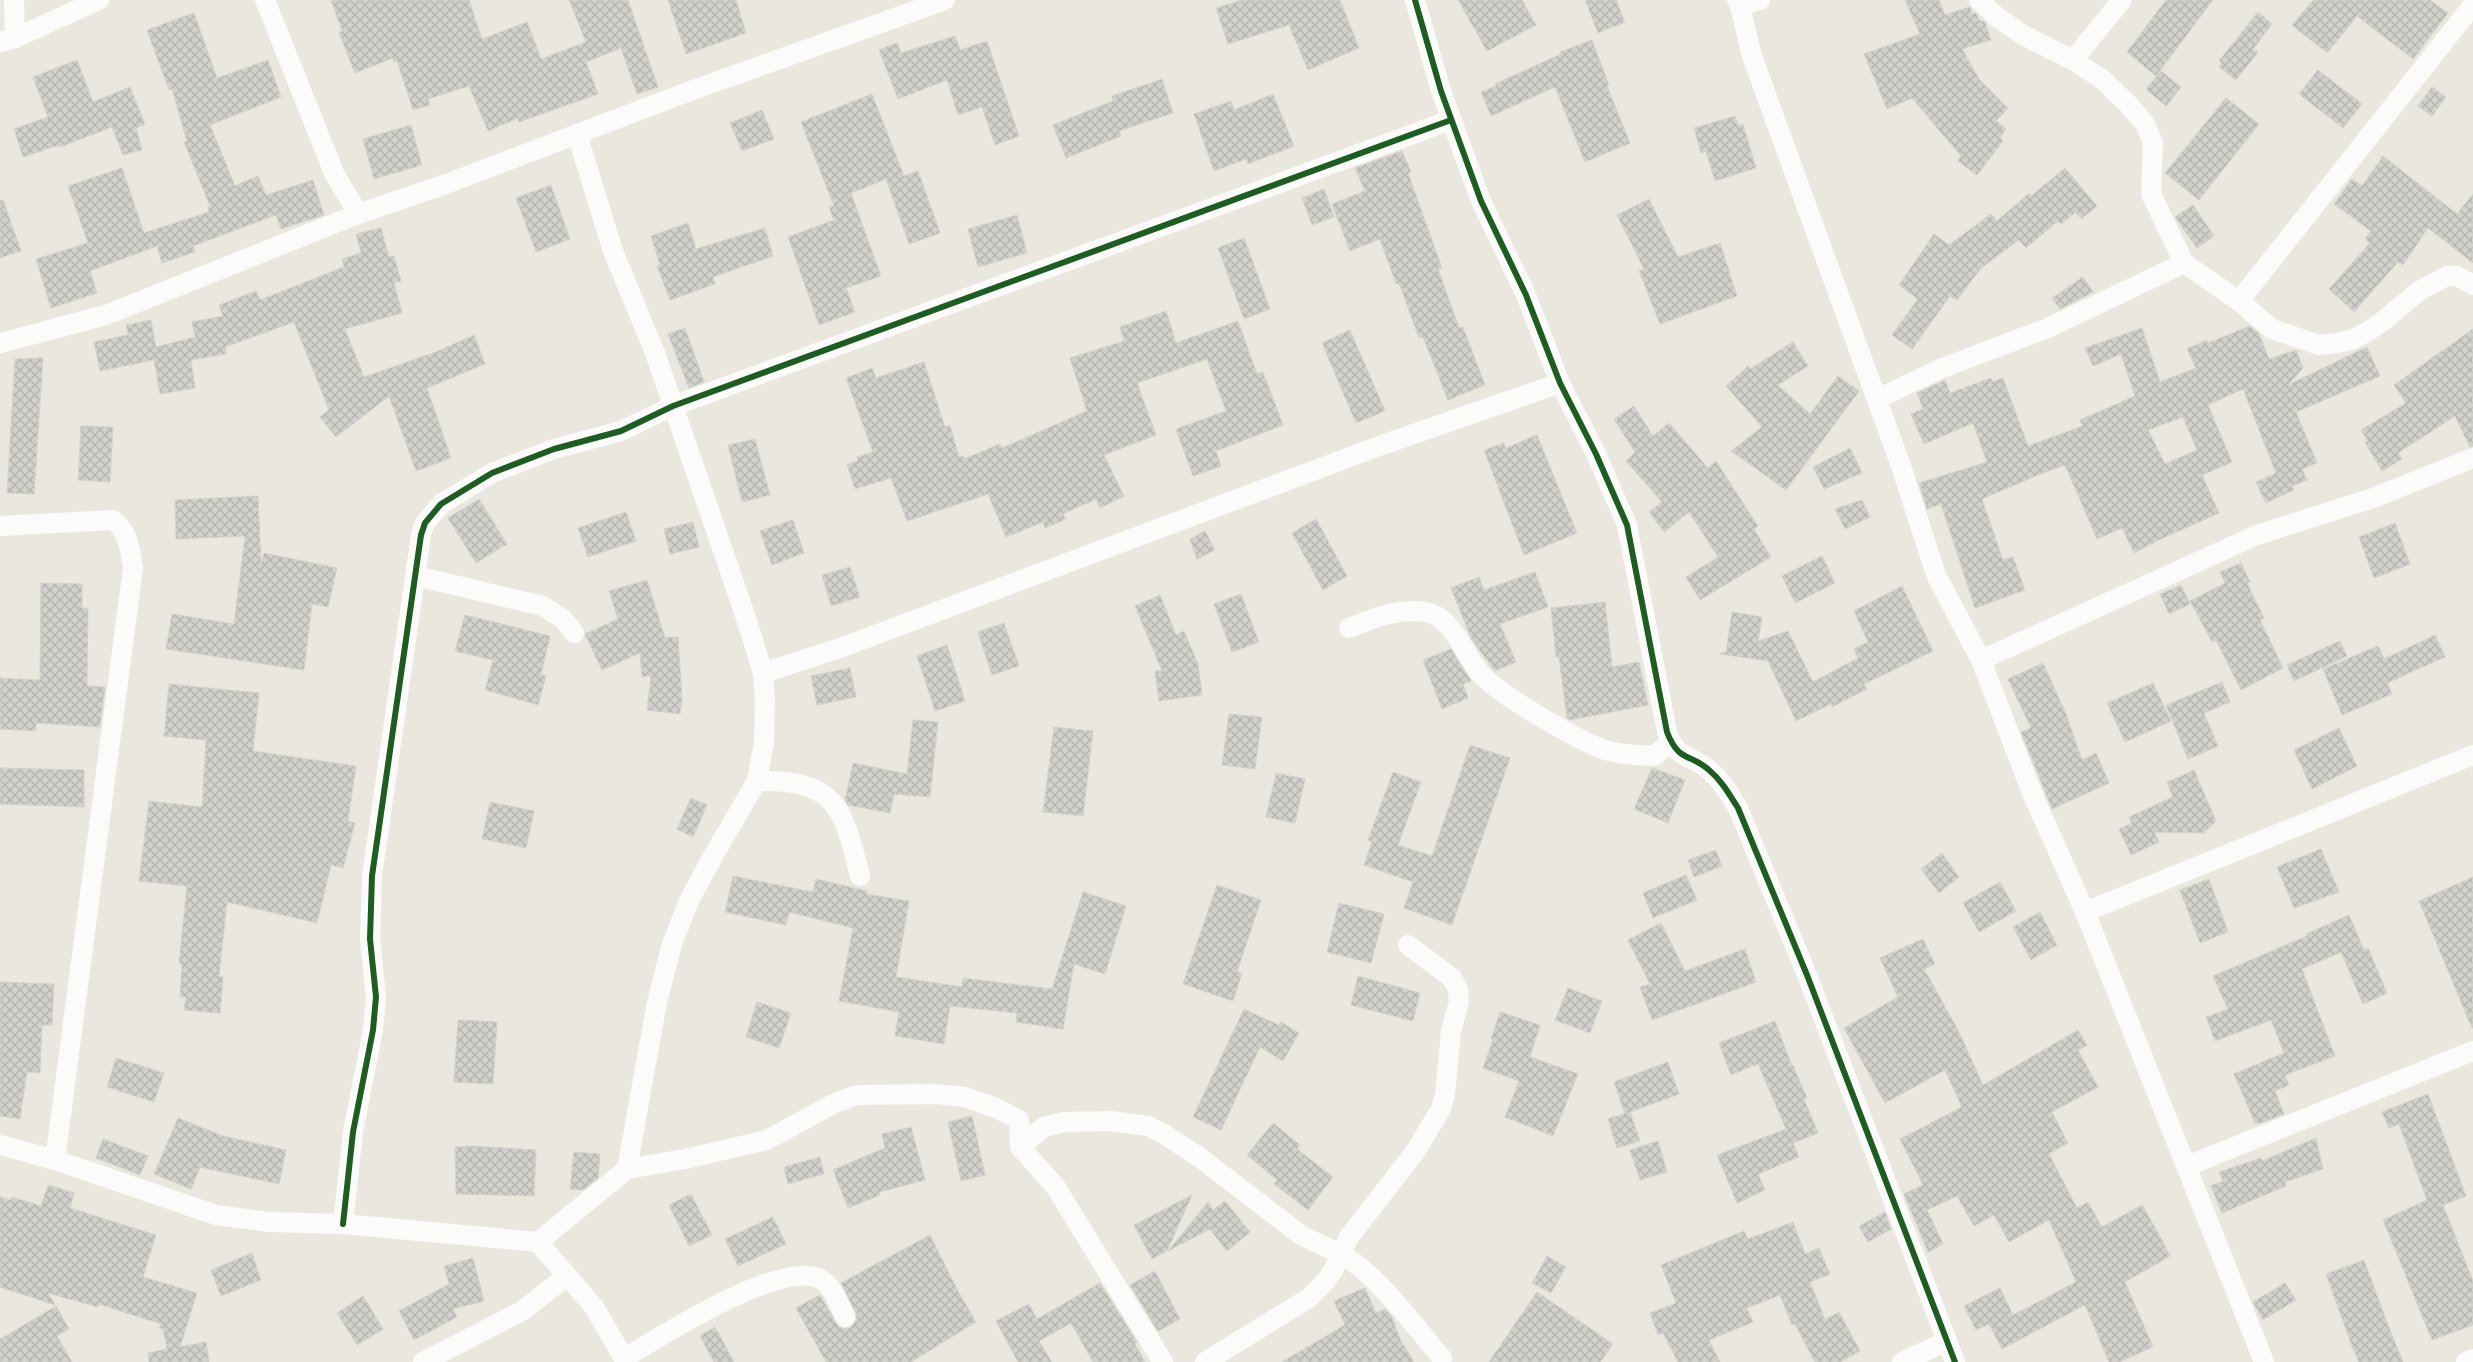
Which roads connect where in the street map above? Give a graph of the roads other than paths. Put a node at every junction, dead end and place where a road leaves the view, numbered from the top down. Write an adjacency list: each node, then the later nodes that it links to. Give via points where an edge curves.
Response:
1 (14, 0): 11 (street)
2 (99, 0): 11 (street)
3 (265, 0): 15 (street, via 334,173)
4 (945, 0): 14 (street)
5 (1415, 0): 13 (street)
6 (1760, 0): 9 (street)
7 (1979, 0): 12 (street, via 2023,35)
8 (2122, 0): 12 (street)
9 (1739, 3): 21 (street, via 1752,56)
10 (2473, 5): 18 (street)
11 (8, 40)
12 (2073, 60): 16 (street, via 2103,80 2145,124 2153,143 2151,194)
13 (1451, 120): 20 (street, via 1480,201 1526,295); 22 (street)
14 (577, 134): 15 (street); 22 (street, via 613,251 645,326)
15 (358, 214): 19 (street, via 106,315)
16 (2184, 264): 18 (street); 21 (street, via 2048,328 1940,369)
17 (2473, 285): 18 (street, via 2457,276 2447,276 2419,291 2367,332 2351,340 2319,345 2272,329)
18 (2239, 301)
19 (0, 343)
20 (1560, 383): 29 (street, via 1373,448 843,647); 30 (street, via 1627,525)
21 (1877, 399): 28 (street, via 1936,575)
22 (673, 406): 25 (street, via 621,431 554,449 492,473 441,504 425,523); 29 (street)
23 (2473, 458): 28 (street, via 2373,498 2257,535)
24 (0, 526): 39 (street, via 113,520 129,543 133,568)
25 (416, 576): 27 (street, via 543,606 564,620); 42 (street, via 372,876 370,939 376,997 352,1142)
26 (1349, 628): 30 (street, via 1398,612 1429,613 1447,625 1478,672 1496,689 1567,730 1605,750 1634,756 1654,756)
27 (574, 633)
28 (1981, 660): 34 (street, via 2032,793)
29 (763, 673): 32 (street, via 764,742)
30 (1671, 742): 47 (street, via 1681,755 1708,769 1738,808 1807,975)
31 (2473, 755): 34 (street)
32 (757, 781): 33 (street, via 780,780 801,784 818,789 826,796 845,823); 41 (street, via 693,894 672,944 657,1002)
33 (860, 876)
34 (2085, 912): 40 (street)
35 (1408, 945): 44 (street, via 1452,978 1458,989 1459,1002 1445,1095 1426,1136 1358,1222)
36 (2473, 1052): 40 (street)
37 (0, 1145): 39 (street)
38 (1020, 1147): 41 (street, via 1019,1120 996,1108 964,1098 935,1094 880,1093 857,1095 833,1104 767,1140); 44 (street, via 1044,1127 1064,1122 1111,1121 1148,1126 1199,1157 1301,1235); 52 (street, via 1055,1186)
39 (55, 1160): 42 (street, via 216,1215 269,1222)
40 (2187, 1166): 56 (street)
41 (627, 1169): 43 (street)
42 (343, 1224): 43 (street)
43 (538, 1242): 45 (street)
44 (1341, 1254): 48 (street, via 1396,1304); 53 (street, via 1326,1281 1309,1298)
45 (567, 1276): 50 (street, via 594,1307); 51 (street, via 522,1310)
46 (845, 1317): 50 (street, via 836,1298 819,1279 782,1279 735,1295)
47 (1947, 1341): 54 (street); 55 (street)
48 (1442, 1358)
49 (2473, 1359): 57 (street)
50 (625, 1360)
51 (423, 1362)
52 (1163, 1362)
53 (1205, 1362)
54 (1902, 1362)
55 (1956, 1362)
56 (2264, 1362)
57 (2466, 1362)

